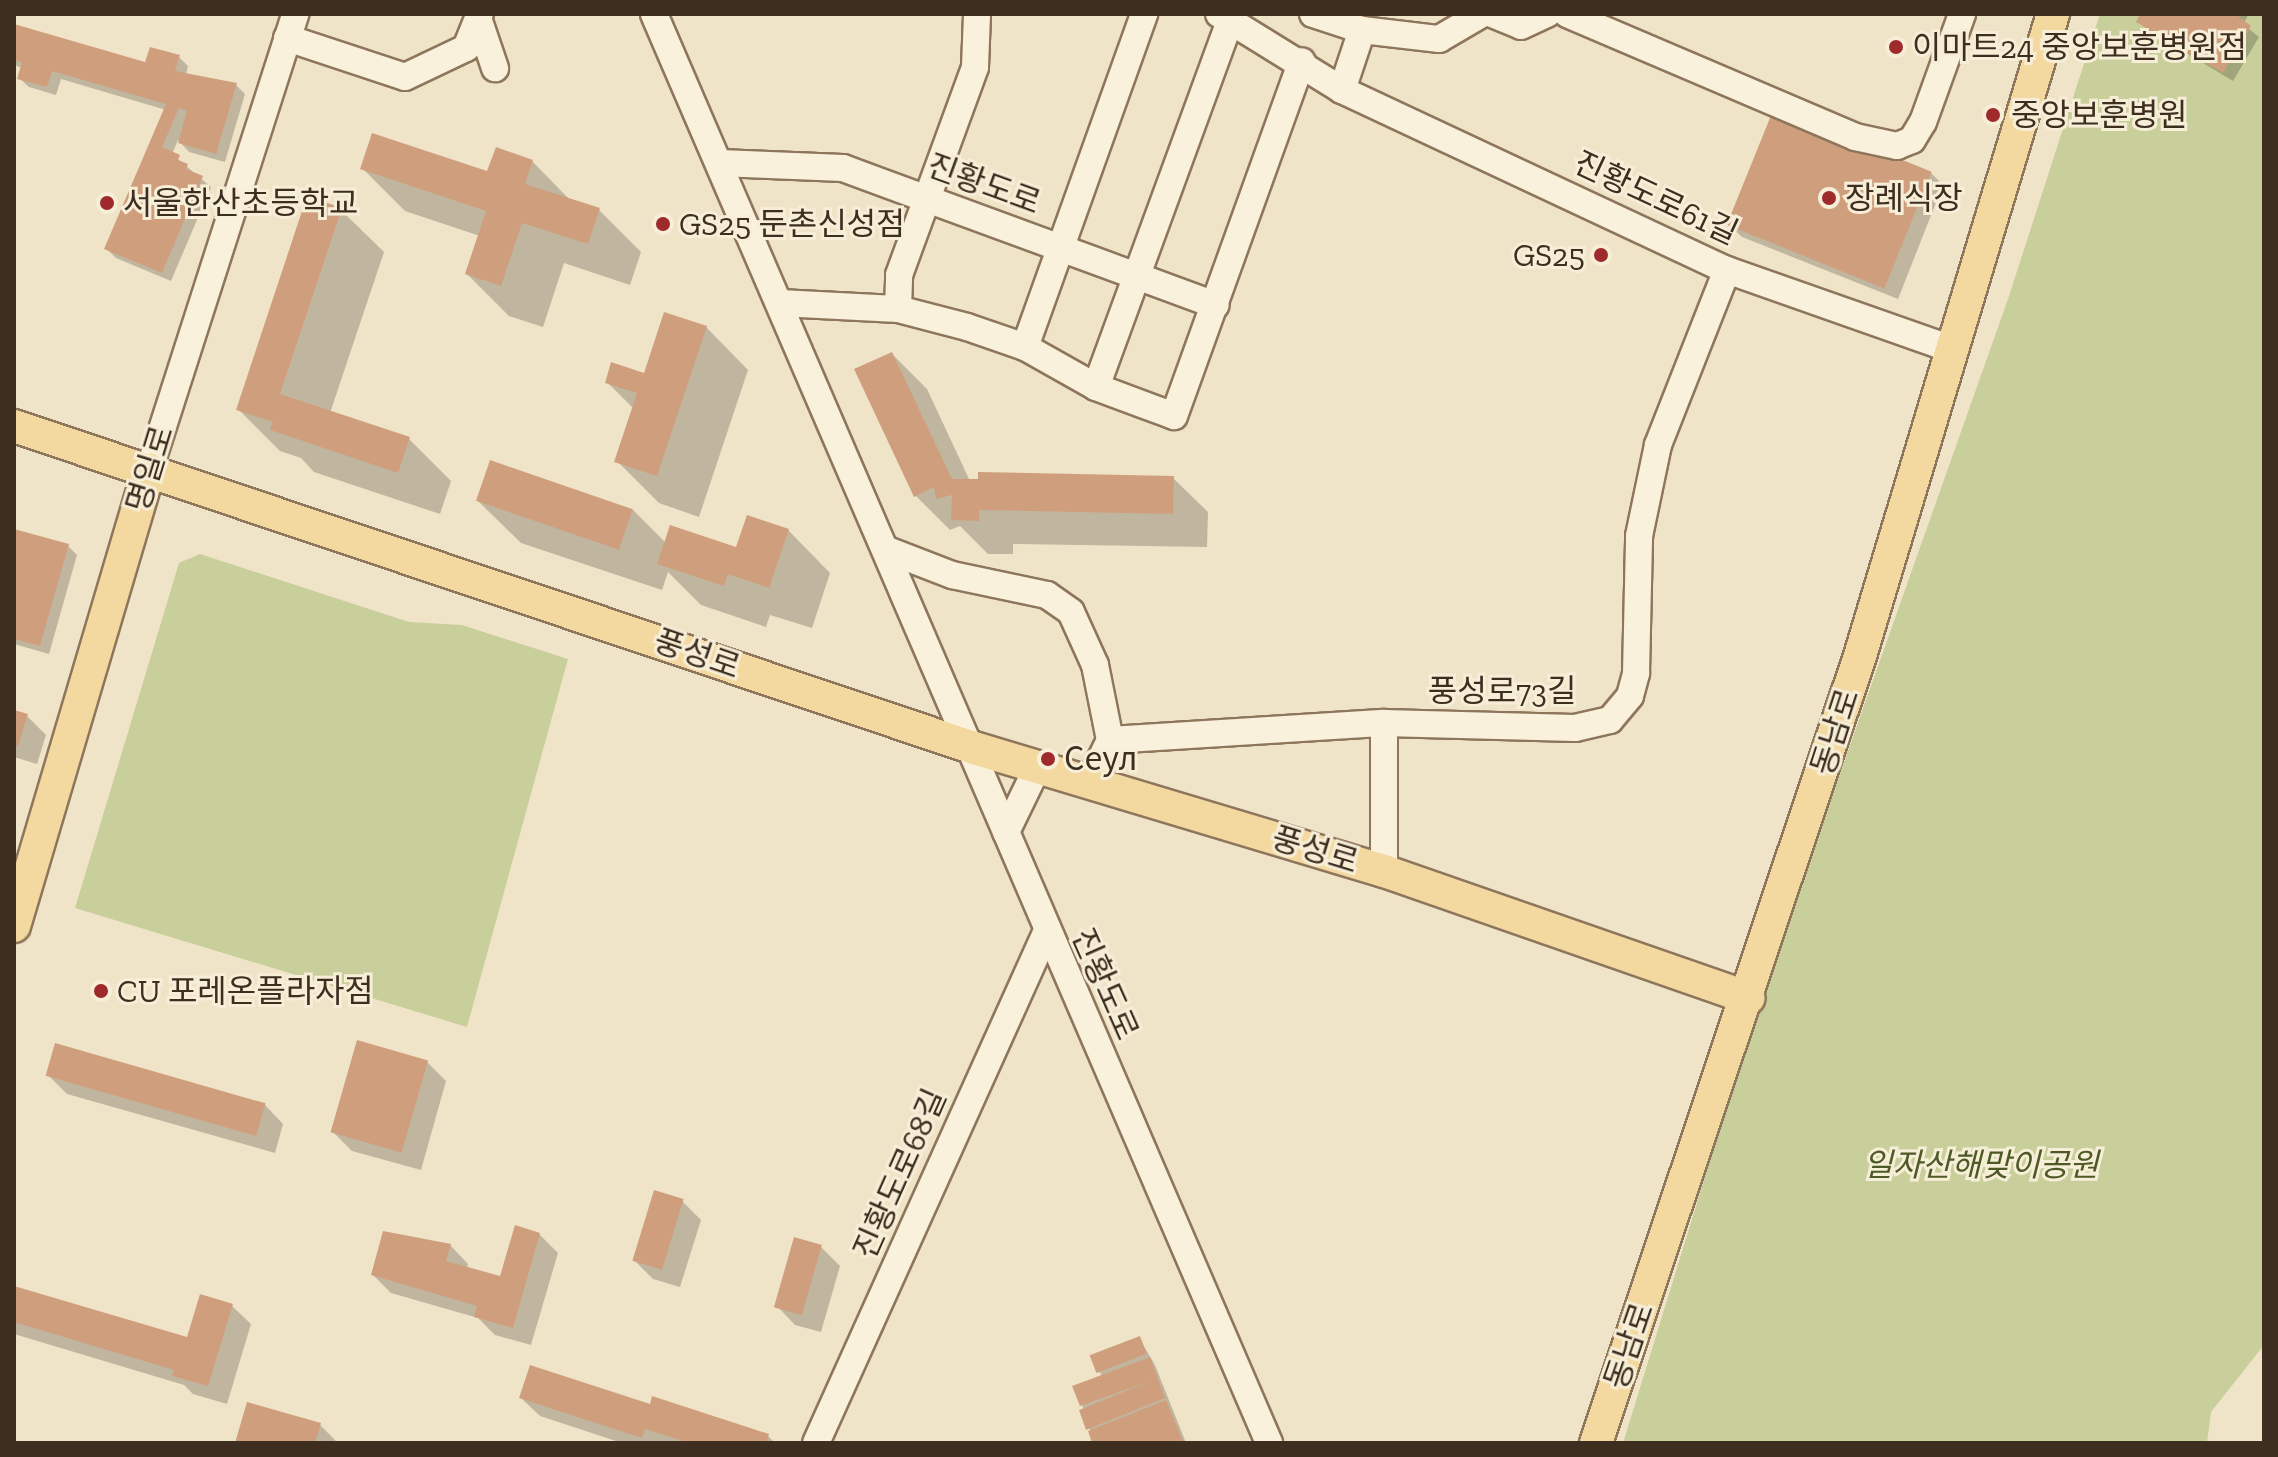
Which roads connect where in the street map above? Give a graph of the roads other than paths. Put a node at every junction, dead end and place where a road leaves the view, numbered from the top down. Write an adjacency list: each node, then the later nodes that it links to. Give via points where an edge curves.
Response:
1 (654, 14): 18 (street, 진황도로)
2 (977, 14): 19 (street, via 975,67)
3 (1144, 14): 20 (street)
4 (1313, 14): 14 (street)
5 (1482, 14): 14 (street, via 1439,39)
6 (1492, 14): 7 (street, via 1521,26)
7 (1547, 14)
8 (1567, 14): 9 (street, via 1855,137 1897,146 1912,140 1923,122)
9 (1962, 14)
10 (2053, 14): 27 (main road, 동남로)
11 (479, 18): 13 (street, via 466,48 405,77); 16 (street)
12 (1224, 18): 15 (street, 진황도로61길); 22 (street, 진황도로61길)
13 (291, 26): 30 (street, 명일로)
14 (1362, 30): 17 (street)
15 (1302, 61): 17 (street, 진황도로61길); 24 (street)
16 (495, 68)
17 (1342, 90): 21 (street, 진황도로61길)
18 (720, 163): 19 (street, 진황도로, via 843,168); 23 (street, 진황도로)
19 (929, 199): 20 (street, 진황도로); 25 (street, via 899,275)
20 (1059, 248): 22 (street, 진황도로); 26 (street)
21 (1727, 270): 27 (street, 진황도로61길); 32 (street, 풍성로73길, via 1658,445 1639,536 1636,673 1622,710 1610,720 1575,728)
22 (1139, 277): 24 (street, 진황도로); 28 (street, 진황도로61길)
23 (780, 303): 25 (street); 31 (street, 진황도로)
24 (1216, 305): 28 (street, via 1174,416)
25 (898, 309): 26 (street)
26 (1025, 347): 28 (street)
27 (1949, 348): 41 (main road, 동남로, via 1860,656)
28 (1096, 387)
29 (14, 426): 30 (main road, 풍성로)
30 (149, 470): 34 (main road, 풍성로); 39 (main road, 명일로)
31 (887, 550): 33 (street, via 952,575 1047,595 1071,612 1095,665); 34 (street, 진황도로)
32 (1384, 723): 33 (street, 풍성로73길); 38 (street, 풍성로)
33 (1110, 740): 36 (street)
34 (974, 748): 35 (main road, 풍성로); 37 (street, 진황도로)
35 (1038, 766): 36 (main road, 풍성로); 37 (street)
36 (1090, 781): 38 (main road, 풍성로)
37 (1006, 832): 40 (street, 진황도로)
38 (1384, 871): 41 (main road, 풍성로)
39 (14, 926)
40 (1046, 933): 42 (street, 진황도로68길); 43 (street, 진황도로)
41 (1748, 998): 44 (main road, 동남로)
42 (816, 1443)
43 (1269, 1443)
44 (1596, 1443)

